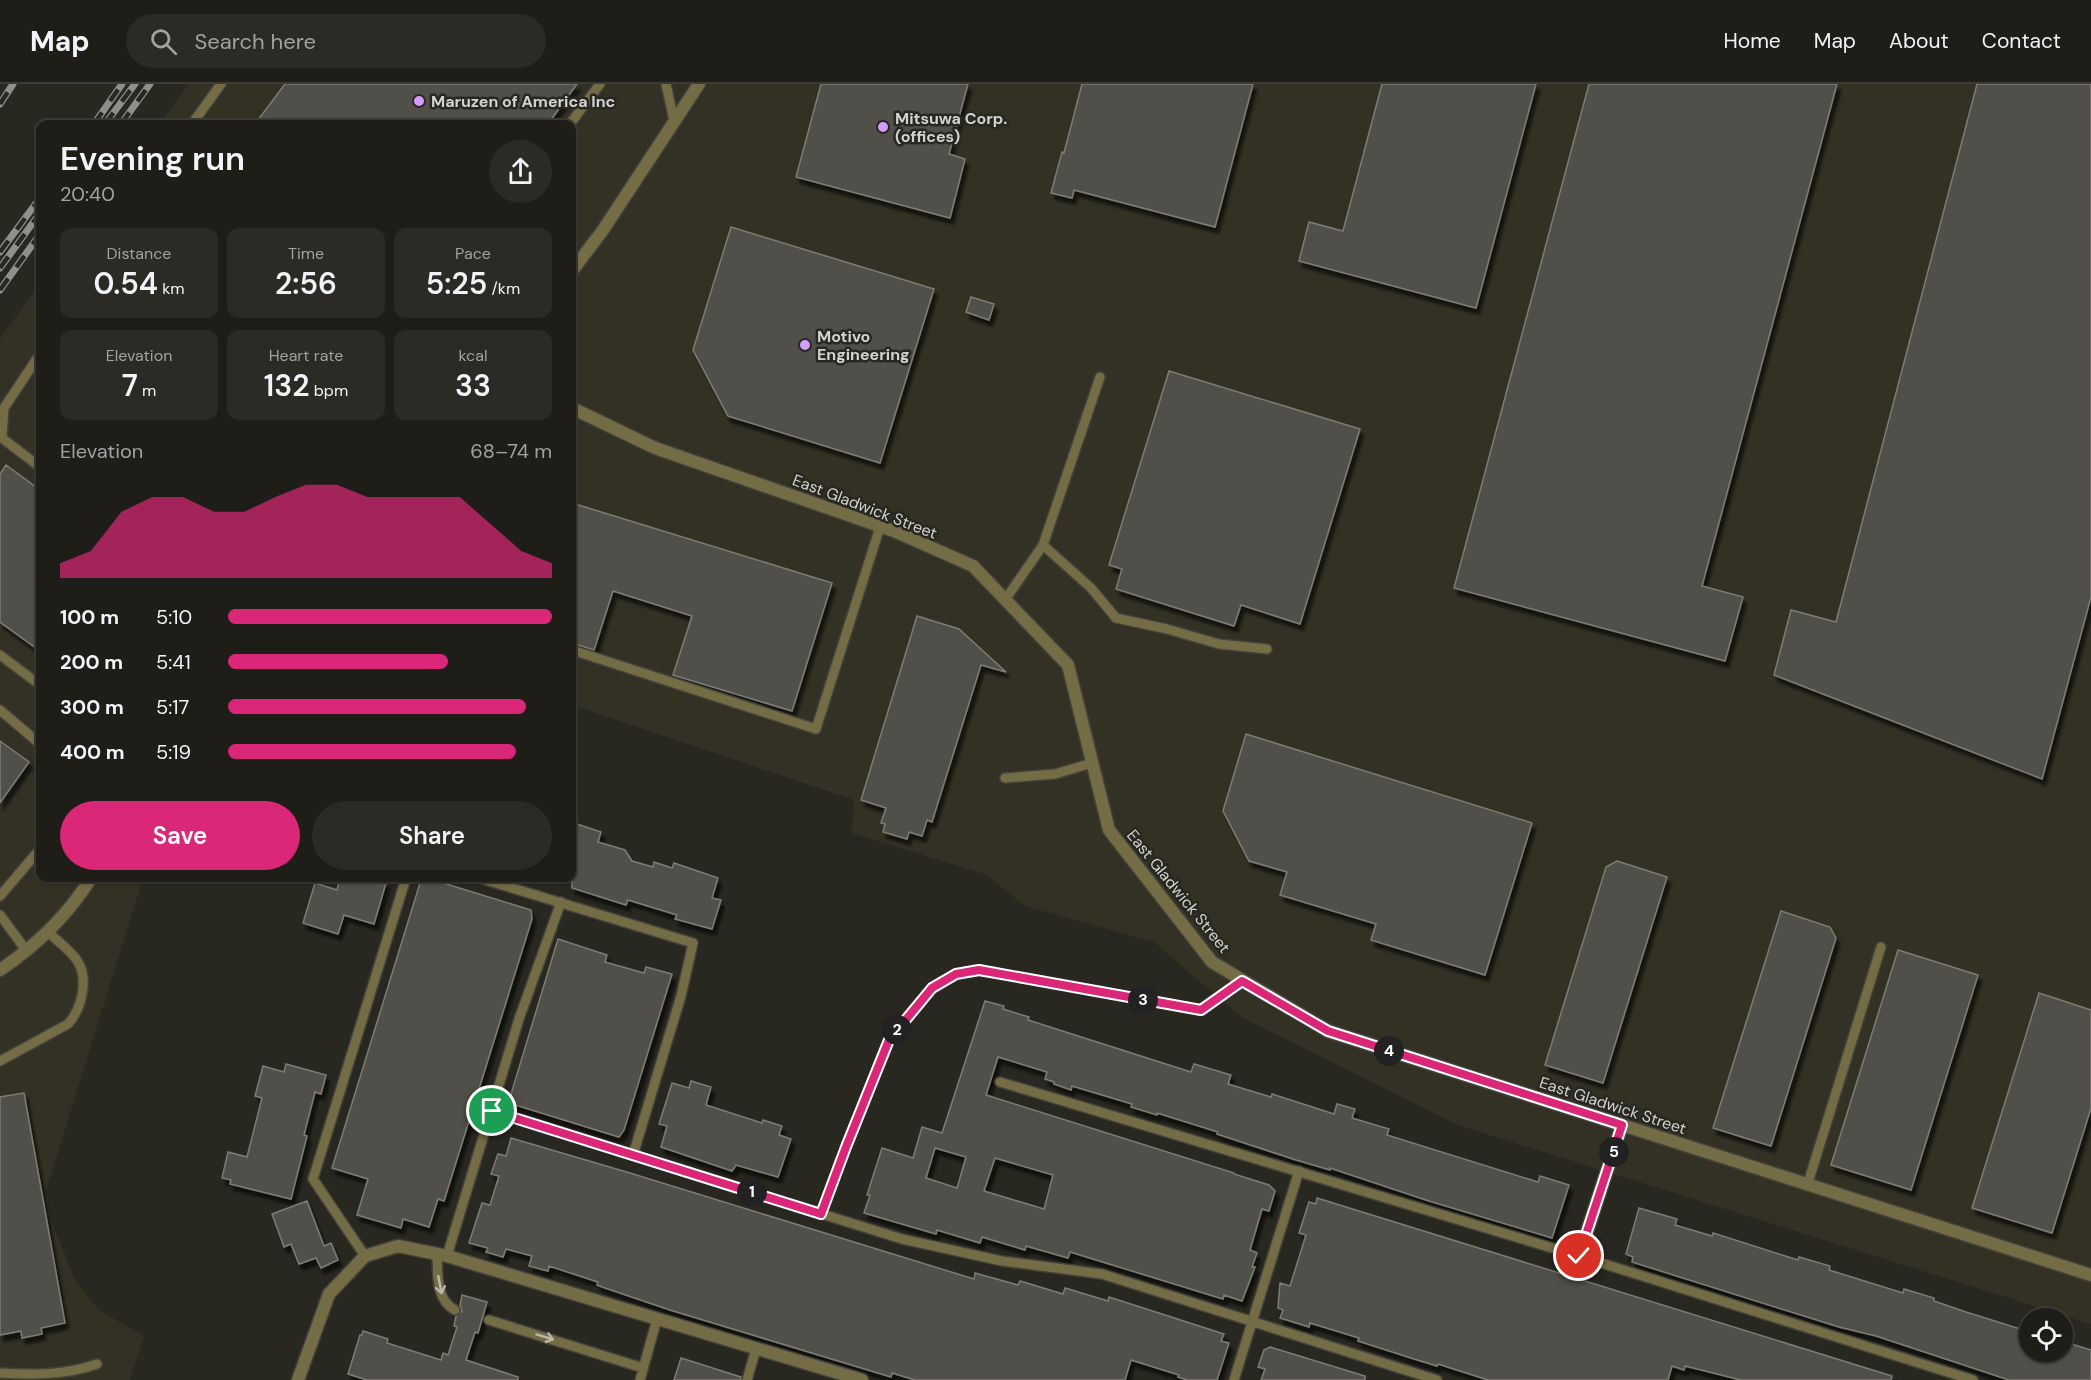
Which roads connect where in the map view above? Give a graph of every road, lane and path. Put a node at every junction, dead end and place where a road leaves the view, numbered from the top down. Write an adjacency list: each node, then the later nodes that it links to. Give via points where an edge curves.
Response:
1 (221, 84): 5 (lane)
2 (600, 84): 6 (lane)
3 (666, 84): 7 (lane)
4 (699, 84): 7 (street)
5 (195, 120)
6 (573, 120)
7 (674, 121): 8 (street)
8 (576, 266)
9 (36, 360): 12 (lane, via 4,408 2,438)
10 (1100, 377): 14 (lane)
11 (576, 410): 13 (street, East Gladwick Street, via 655,448)
12 (36, 464)
13 (880, 527): 15 (street, East Gladwick Street, via 973,567); 17 (lane, via 816,729)
14 (1043, 545): 15 (lane); 16 (lane, via 1091,588 1116,618 1219,644)
15 (1005, 600): 22 (street, East Gladwick Street, via 1068,665)
16 (1267, 649)
17 (576, 651)
18 (0, 655): 19 (lane)
19 (36, 682)
20 (0, 710): 21 (lane)
21 (36, 741)
22 (1092, 763): 23 (lane, via 1055,774); 35 (street, East Gladwick Street, via 1108,830 1212,962)
23 (1005, 778)
24 (36, 854): 28 (lane)
25 (88, 882): 31 (street)
26 (405, 882): 45 (lane, via 313,1179)
27 (492, 882): 29 (lane)
28 (0, 896)
29 (561, 903): 38 (lane, via 519,1019); 40 (lane, via 693,943)
30 (0, 915): 33 (lane)
31 (48, 932): 33 (street); 36 (lane, via 78,962 83,990 75,1017)
32 (1881, 947): 42 (lane)
33 (26, 950): 34 (street)
34 (0, 970)
35 (1242, 981): 39 (street, East Gladwick Street, via 1328,1031); 43 (lane, via 1201,1010 979,970 956,974 932,988 889,1040)
36 (0, 1061)
37 (1000, 1082): 41 (lane)
38 (492, 1111): 40 (lane); 44 (lane)
39 (1622, 1125): 42 (street, East Gladwick Street); 46 (street)
40 (633, 1155): 43 (lane)
41 (1299, 1171): 46 (lane); 51 (lane)
42 (1808, 1183): 47 (street, East Gladwick Street)
43 (821, 1214): 51 (lane, via 902,1239 1002,1261 1102,1274)
44 (442, 1255): 45 (street, via 398,1246); 48 (lane, one-way to 48, via 439,1288 447,1305); 49 (street)
45 (365, 1256): 56 (street, via 329,1294)
46 (1579, 1256): 62 (lane)
47 (2091, 1275)
48 (455, 1310)
49 (657, 1319): 52 (street); 54 (lane)
50 (489, 1320): 54 (lane, one-way to 54)
51 (1252, 1323): 60 (lane); 61 (lane)
52 (756, 1349): 58 (lane); 59 (street)
53 (97, 1364): 55 (lane, via 77,1371)
54 (643, 1368): 57 (lane)
55 (0, 1373)
56 (298, 1380)
57 (640, 1380)
58 (747, 1380)
59 (862, 1380)
60 (1234, 1380)
61 (1437, 1380)
62 (1973, 1380)

